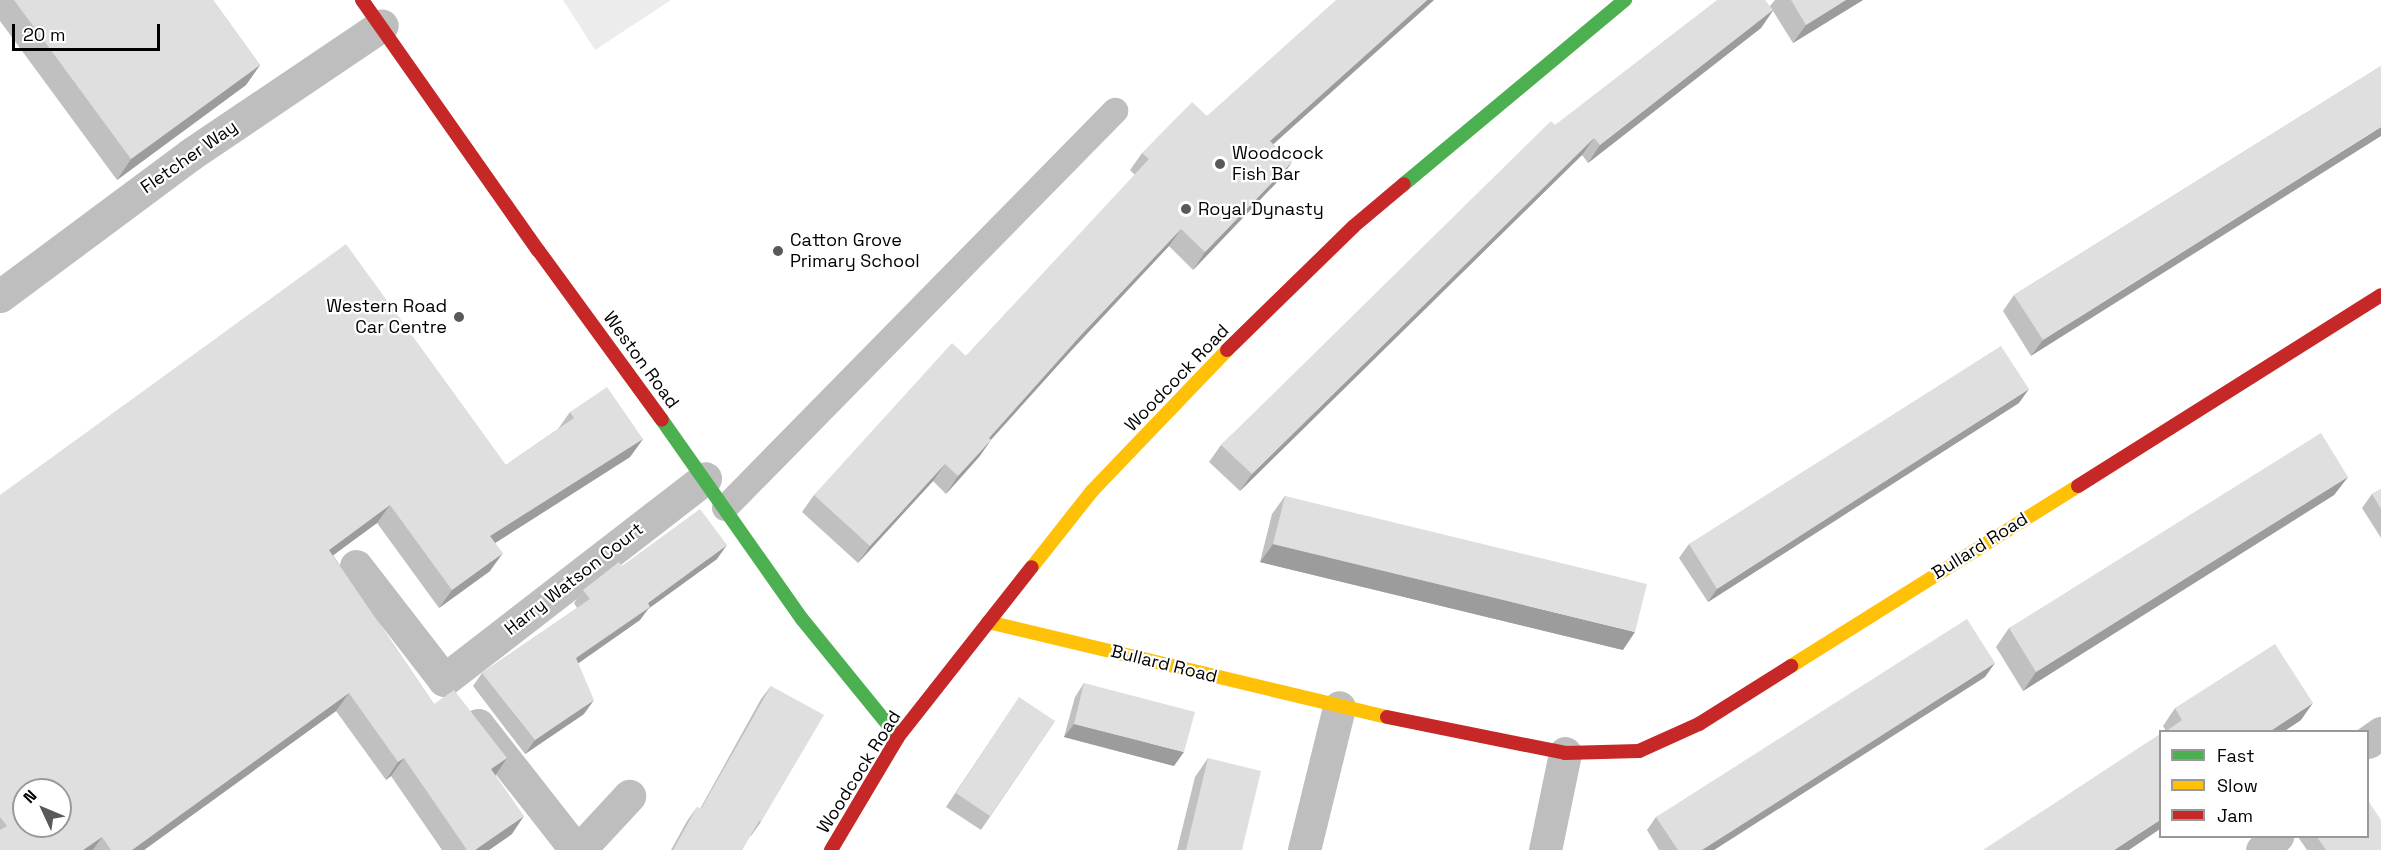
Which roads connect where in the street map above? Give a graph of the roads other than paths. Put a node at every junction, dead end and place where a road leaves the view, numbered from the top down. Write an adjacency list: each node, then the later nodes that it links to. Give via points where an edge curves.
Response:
1 (1624, 0): 9 (street, Woodcock Road, via 1354,226 1236,341 1092,492)
2 (370, 7): 4 (street, Fletcher Way, via 191,154); 6 (street, Weston Road, via 538,250)
3 (1115, 111): 7 (lane)
4 (0, 296)
5 (2379, 300): 13 (street, Bullard Road, via 1699,724 1639,751)
6 (705, 478): 7 (street, Weston Road); 10 (street, Harry Watson Court)
7 (725, 508): 12 (street, Weston Road, via 802,619)
8 (356, 566): 10 (street)
9 (988, 622): 11 (street, Bullard Road); 12 (street, Woodcock Road)
10 (444, 680): 16 (street)
11 (1339, 707): 13 (street, Bullard Road); 18 (street)
12 (898, 737): 17 (street, Woodcock Road)
13 (1564, 753): 19 (street)
14 (629, 796): 16 (street)
15 (2276, 838): 20 (street)
16 (578, 850)
17 (831, 850)
18 (1304, 850)
19 (1545, 850)
20 (2262, 850)

